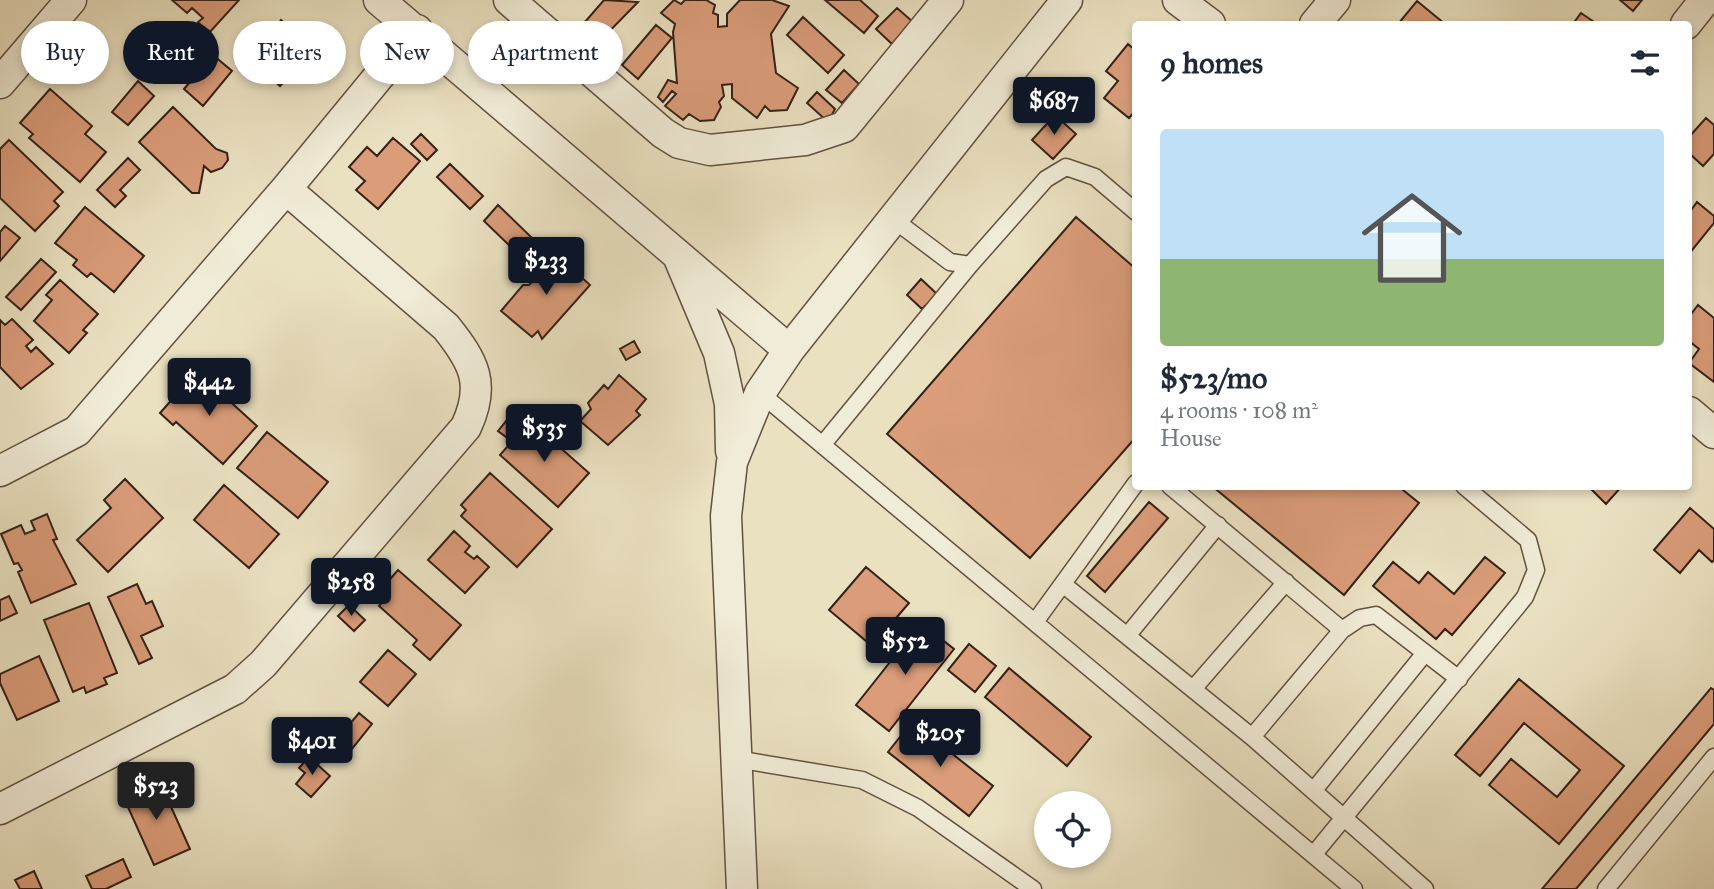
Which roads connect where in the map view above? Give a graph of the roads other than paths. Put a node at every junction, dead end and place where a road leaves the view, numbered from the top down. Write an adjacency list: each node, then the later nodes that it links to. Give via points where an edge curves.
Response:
1 (71, 0): 14 (street)
2 (379, 0): 9 (street)
3 (509, 0): 4 (street, via 663,133 679,144 710,150 805,140 844,127)
4 (948, 0)
5 (1067, 0): 18 (street)
6 (1178, 0): 10 (street)
7 (1335, 0): 11 (street)
8 (1705, 0): 12 (street)
9 (406, 21)
10 (1206, 21)
11 (1318, 21)
12 (1688, 21)
13 (454, 62): 19 (street)
14 (0, 83)
15 (373, 84): 16 (street)
16 (286, 189): 27 (street, via 77,431); 44 (street, via 446,327 466,351 477,380 476,405 466,427 235,689)
17 (1132, 209): 20 (lane, via 1095,177 1066,167 1046,179)
18 (893, 219): 20 (lane, via 950,262); 21 (street)
19 (677, 253): 21 (street); 26 (street, via 719,353 730,404)
20 (970, 265): 25 (lane)
21 (789, 350): 22 (street)
22 (761, 393): 25 (lane); 26 (street)
23 (1692, 415): 24 (street)
24 (1714, 433)
25 (823, 444): 34 (lane)
26 (732, 462): 42 (street, via 726,516)
27 (0, 471)
28 (1132, 489): 33 (lane)
29 (1175, 490): 31 (lane)
30 (1469, 490): 38 (lane, via 1528,540 1536,570 1525,597)
31 (1218, 525): 32 (lane); 36 (lane)
32 (1286, 582): 35 (lane); 39 (lane)
33 (1064, 585): 34 (lane); 36 (lane)
34 (1035, 622): 46 (lane)
35 (1342, 630): 37 (lane, via 1360,618 1376,615); 40 (lane)
36 (1127, 636): 39 (lane)
37 (1425, 653): 38 (lane); 43 (lane)
38 (1459, 679): 45 (lane)
39 (1193, 689): 40 (lane)
40 (1252, 737): 43 (lane)
41 (1714, 757): 51 (lane)
42 (736, 760): 47 (street); 48 (lane, via 862,780 918,807)
43 (1314, 790): 45 (lane)
44 (0, 809)
45 (1345, 819): 46 (lane); 50 (lane)
46 (1314, 854): 49 (lane)
47 (742, 889)
48 (1033, 889)
49 (1354, 889)
50 (1425, 889)
51 (1606, 889)

